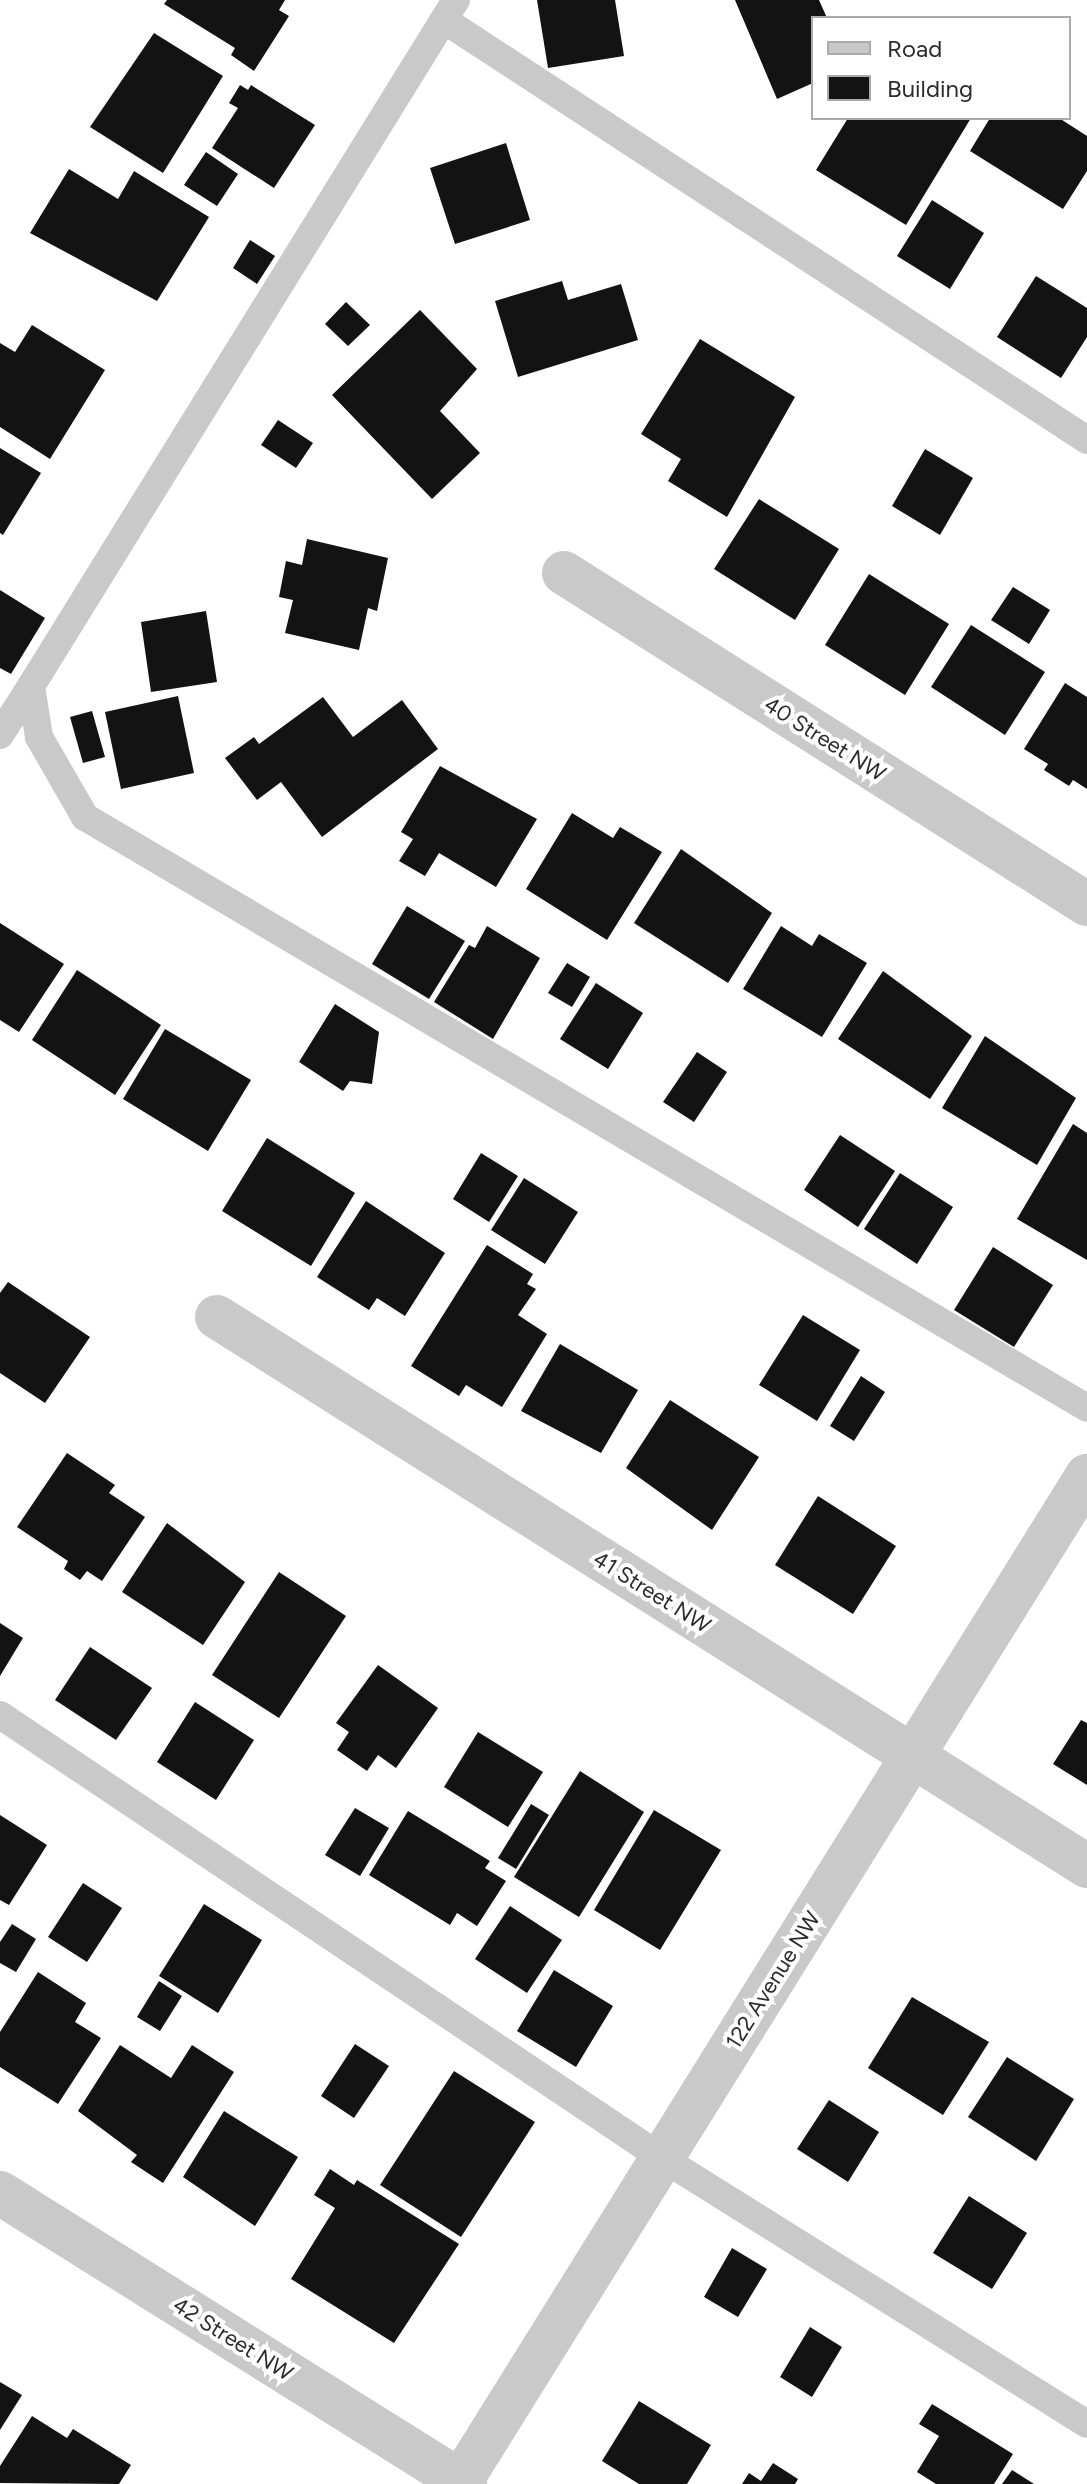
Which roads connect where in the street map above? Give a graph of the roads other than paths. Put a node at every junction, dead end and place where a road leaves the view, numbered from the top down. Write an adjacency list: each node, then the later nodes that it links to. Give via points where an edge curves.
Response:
1 (450, 10): 2 (lane); 4 (lane)
2 (1087, 440)
3 (564, 573): 6 (street, 40 Street NW)
4 (31, 686): 5 (lane); 8 (lane, via 39,737 85,817)
5 (0, 735)
6 (1087, 904)
7 (217, 1317): 11 (street, 41 Street NW)
8 (1087, 1408)
9 (1087, 1476): 11 (street, 122 Avenue NW)
10 (0, 1715): 13 (lane)
11 (912, 1756): 12 (street, 41 Street NW); 13 (street, 122 Avenue NW)
12 (1087, 1866)
13 (662, 2158): 15 (lane); 16 (street, 122 Avenue NW)
14 (0, 2193): 16 (street, 42 Street NW)
15 (1087, 2424)
16 (462, 2483)

